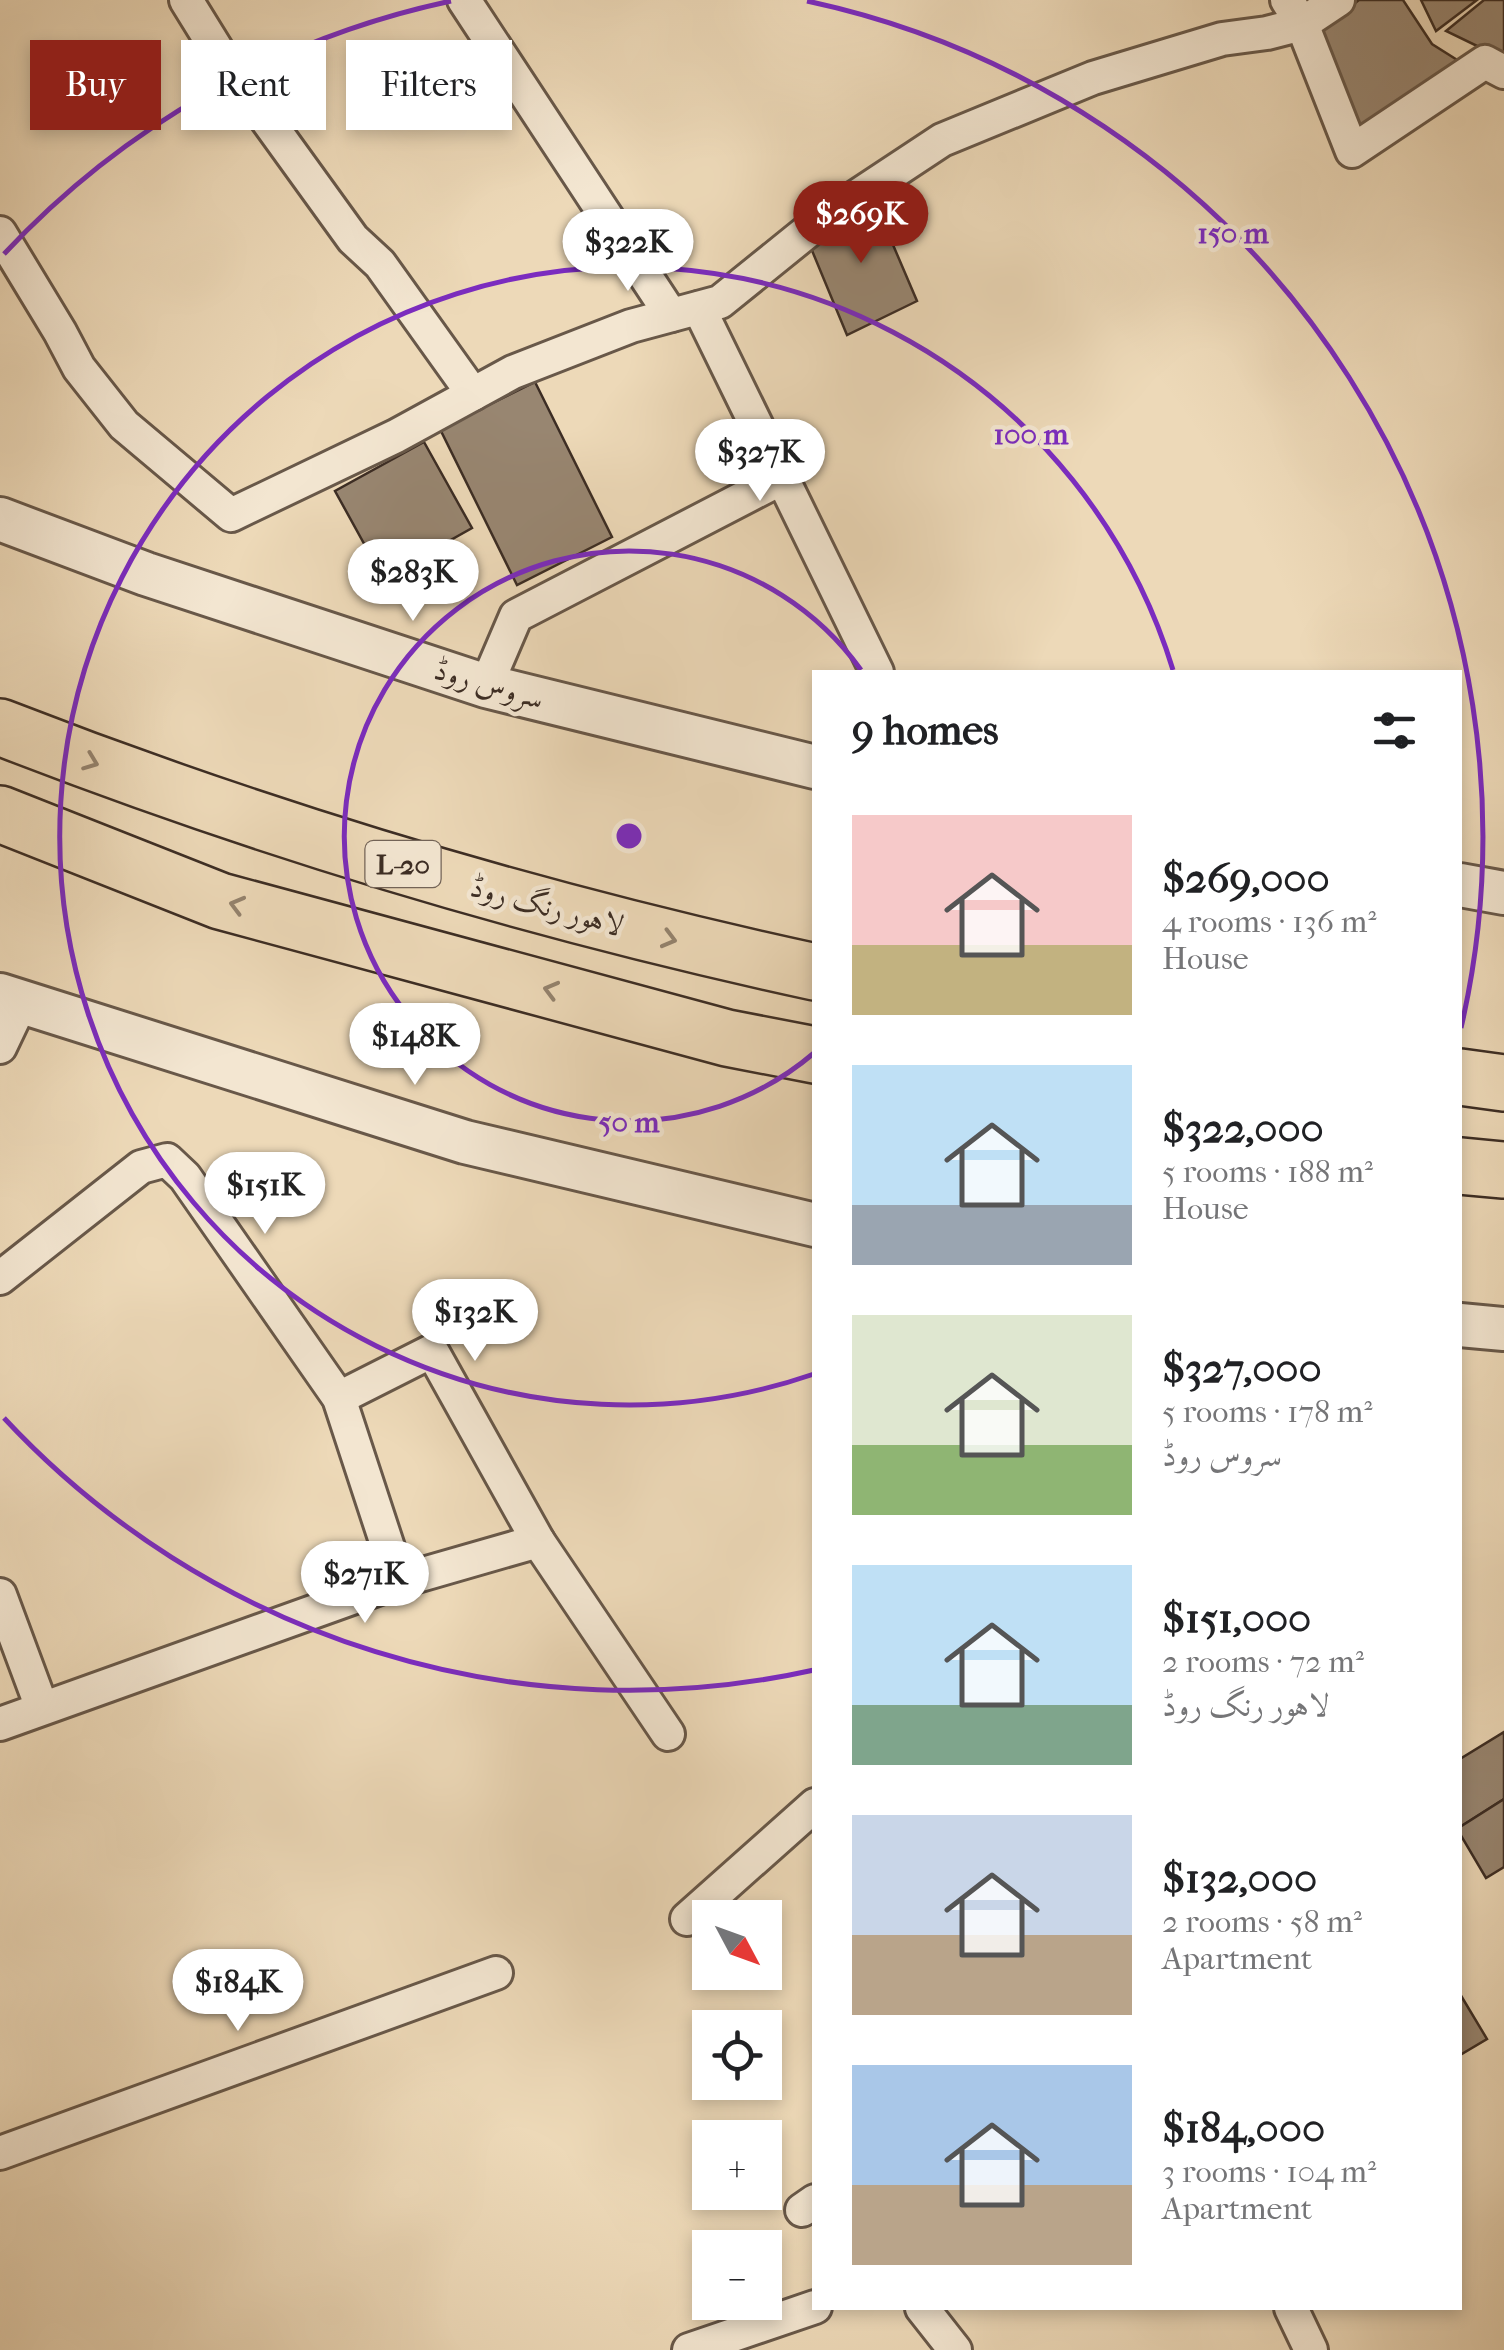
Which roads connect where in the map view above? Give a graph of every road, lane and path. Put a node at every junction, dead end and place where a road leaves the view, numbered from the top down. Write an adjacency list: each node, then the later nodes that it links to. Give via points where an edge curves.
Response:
1 (186, 0): 8 (street, via 353,238 380,264)
2 (464, 0): 7 (street)
3 (1338, 0): 4 (street)
4 (1294, 12): 5 (street, via 1352,151 1485,62); 7 (street, via 1268,34 1222,39 1092,78 942,140 824,218 720,302)
5 (1504, 72)
6 (0, 233): 8 (street, via 79,368 124,426 231,516)
7 (685, 311): 8 (street, via 564,352); 9 (street)
8 (473, 394)
9 (782, 478): 11 (street); 12 (street, via 516,616)
10 (0, 519): 12 (street, سروس روڈ)
11 (876, 670)
12 (486, 686): 14 (street, سروس روڈ)
13 (0, 727): 18 (highway, لاہور رنگ روڈ / L-20, one-way to 18, via 124,776 501,894)
14 (812, 766)
15 (0, 814): 21 (highway, one-way to 15, via 220,901)
16 (1462, 885): 17 (street)
17 (1504, 893)
18 (812, 971)
19 (11, 999): 20 (street); 26 (street, via 466,1142)
20 (0, 1046)
21 (812, 1055)
22 (1462, 1077): 23 (highway)
23 (1504, 1083)
24 (1462, 1166): 25 (highway)
25 (1504, 1170)
26 (812, 1224)
27 (0, 1278): 30 (street, via 141,1167 168,1160)
28 (1462, 1325): 29 (street)
29 (1504, 1329)
30 (339, 1398): 31 (street, via 432,1351); 32 (street)
31 (538, 1541): 32 (street); 36 (street)
32 (400, 1580): 34 (street)
33 (0, 1594): 34 (street)
34 (42, 1708): 35 (street)
35 (0, 1724)
36 (668, 1734)
37 (812, 1808): 38 (street)
38 (688, 1919)
39 (496, 1973): 40 (street)
40 (0, 2153)
41 (812, 2308): 44 (street)
42 (924, 2310): 45 (street)
43 (1292, 2310): 46 (street)
44 (689, 2350)
45 (955, 2350)
46 (1310, 2350)

